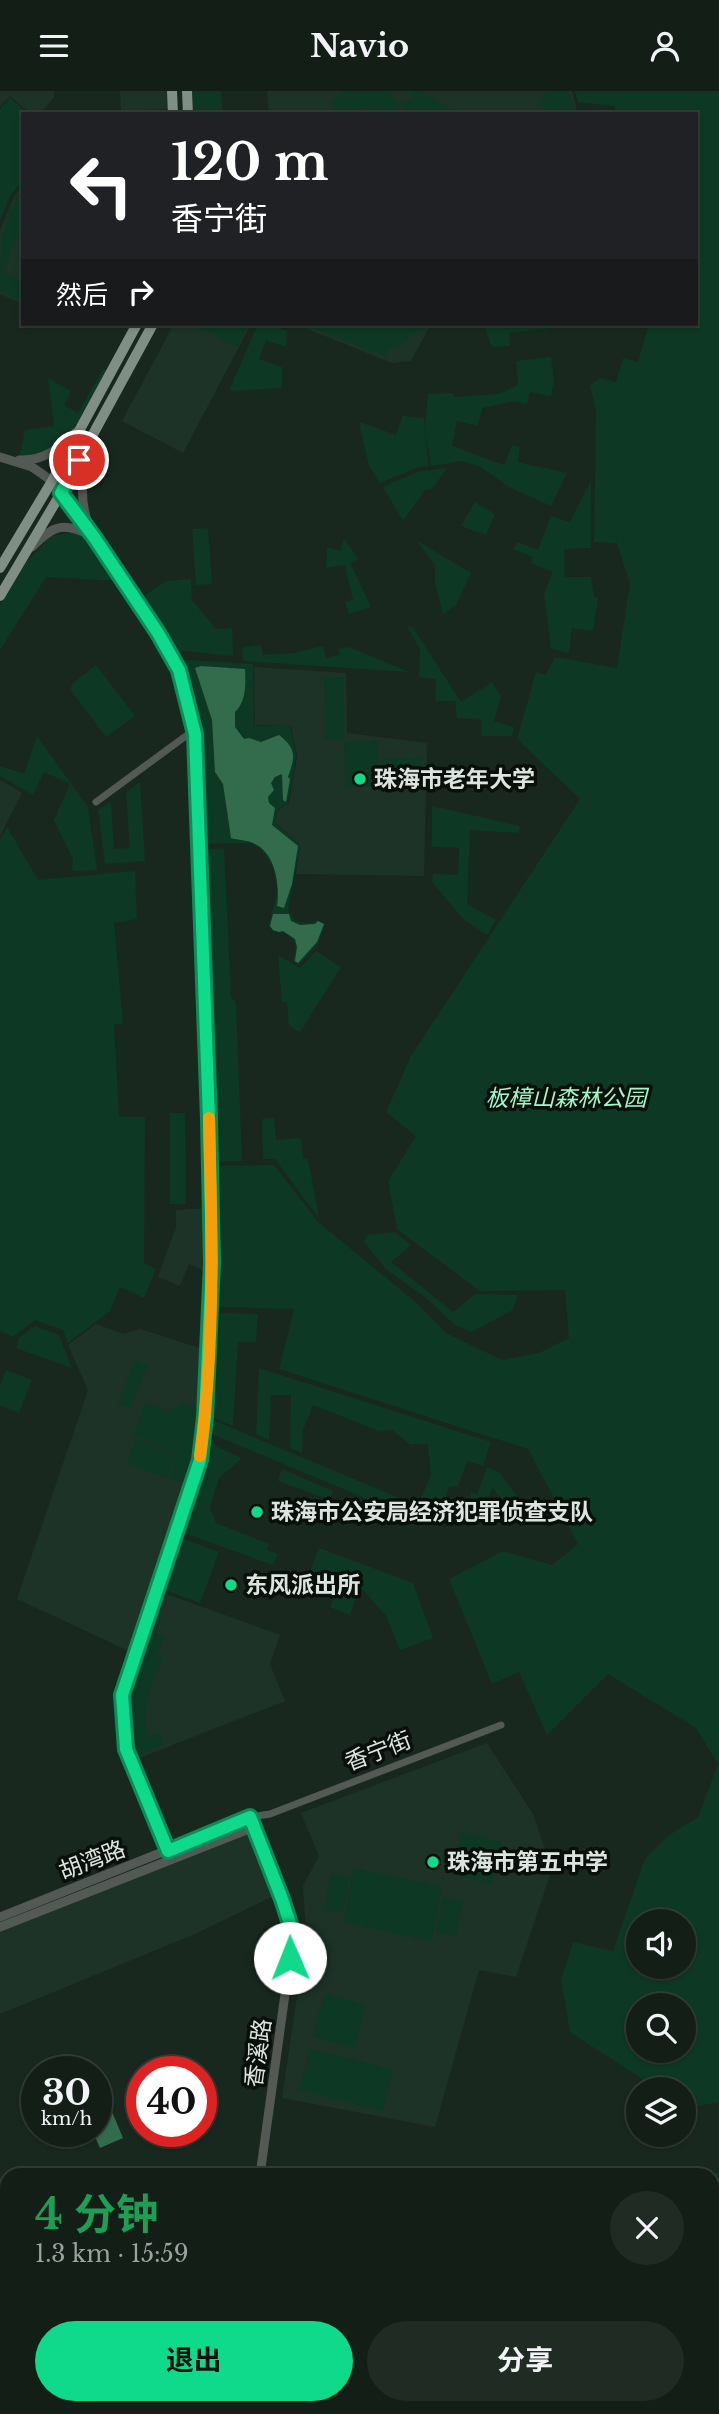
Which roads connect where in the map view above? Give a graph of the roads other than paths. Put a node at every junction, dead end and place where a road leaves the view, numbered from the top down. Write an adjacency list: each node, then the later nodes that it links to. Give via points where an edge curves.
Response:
1 (172, 91): 3 (main road)
2 (187, 91): 4 (main road)
3 (173, 112)
4 (188, 112)
5 (136, 326): 7 (main road)
6 (152, 326): 8 (main road)
7 (82, 425): 9 (street, via 46,456); 10 (main road)
8 (91, 438): 11 (main road); 12 (street, via 82,499)
9 (4, 458): 10 (street, via 32,467)
10 (52, 481): 11 (street); 14 (main road)
11 (61, 493): 12 (street); 13 (main road)
12 (94, 537): 13 (street, via 71,527 55,529); 16 (street, via 179,670)
13 (19, 563): 15 (main road)
14 (0, 568)
15 (0, 596)
16 (194, 730): 17 (street); 22 (street, via 212,1229 205,1417 200,1460 122,1695 126,1749)
17 (96, 802)
18 (501, 1725): 19 (street, 香宁街)
19 (270, 1814): 20 (street, 香宁街); 21 (street, 香宁街)
20 (250, 1817): 21 (street, 香溪路); 22 (street, 香宁街)
21 (254, 1828): 22 (street, 香宁街); 25 (street, 香溪路, via 292,1930)
22 (169, 1855): 23 (street, 胡湾路); 24 (street, 胡湾路)
23 (0, 1917)
24 (0, 1927)
25 (261, 2168)

